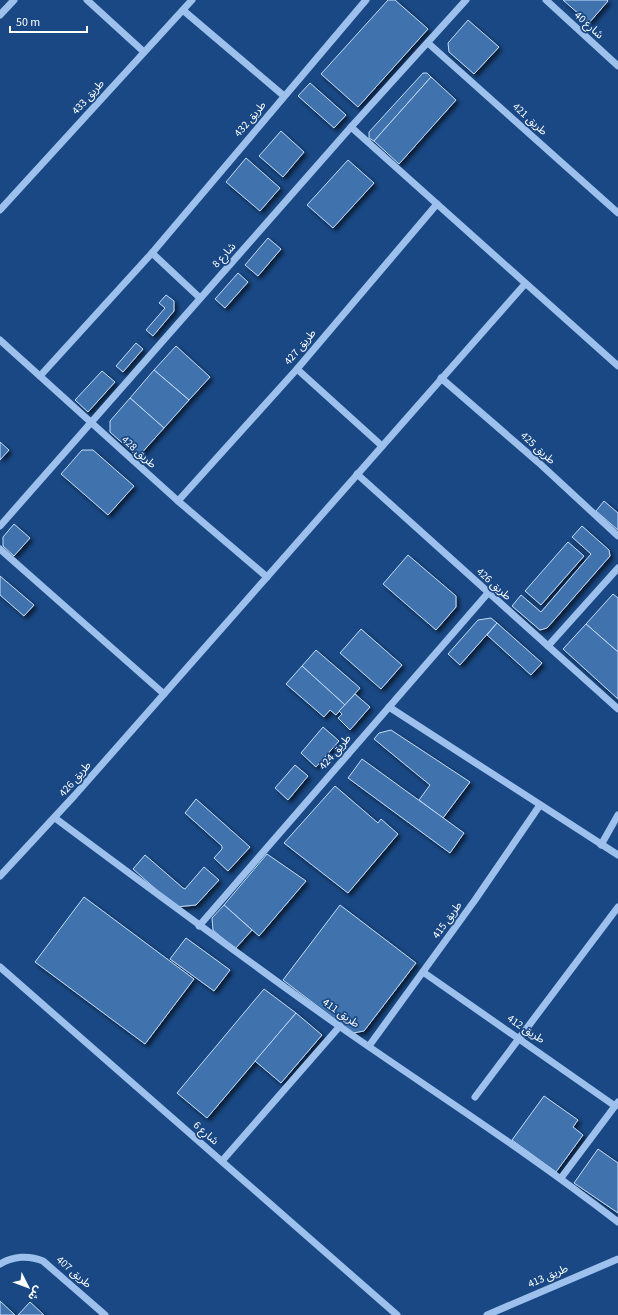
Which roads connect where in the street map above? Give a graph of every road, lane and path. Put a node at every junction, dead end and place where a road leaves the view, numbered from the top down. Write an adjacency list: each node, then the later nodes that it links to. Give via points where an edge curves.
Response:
1 (14, 0): 8 (street)
2 (87, 0): 10 (street)
3 (192, 0): 7 (street, طريق 433)
4 (366, 0): 12 (street, طريق 432)
5 (466, 0): 9 (street, شارع 8)
6 (546, 0): 11 (street, شارع 40)
7 (184, 11): 10 (street, طريق 433); 12 (street)
8 (0, 15)
9 (428, 43): 13 (street, شارع 8); 16 (street, طريق 421)
10 (144, 52): 15 (street, طريق 433)
11 (618, 66)
12 (284, 96): 17 (street, طريق 432)
13 (351, 127): 14 (street); 19 (street, شارع 8)
14 (437, 204): 18 (street); 22 (street, طريق 427)
15 (0, 210)
16 (618, 213)
17 (152, 253): 19 (street); 23 (street, طريق 432)
18 (525, 284): 21 (street); 24 (street, طريق 426)
19 (200, 298): 25 (street, شارع 8)
20 (0, 340): 23 (street, طريق 428)
21 (618, 366)
22 (297, 369): 26 (street); 28 (street, طريق 427)
23 (40, 376): 25 (street, طريق 428)
24 (441, 378): 26 (street, طريق 426); 30 (street, طريق 425)
25 (90, 423): 28 (street, طريق 428); 29 (street, شارع 8)
26 (382, 446): 27 (street, طريق 426)
27 (357, 474): 33 (street, طريق 426); 34 (street, طريق 426)
28 (178, 501): 33 (street, طريق 428)
29 (0, 526)
30 (618, 536)
31 (0, 549): 36 (street)
32 (618, 568): 35 (street)
33 (267, 578): 36 (street, طريق 426)
34 (488, 594): 35 (street, طريق 426); 37 (street, طريق 424)
35 (548, 646): 38 (street, طريق 426)
36 (164, 694): 41 (street, طريق 426)
37 (389, 707): 39 (street); 46 (street, طريق 424)
38 (618, 709)
39 (540, 805): 42 (street); 48 (street, طريق 415)
40 (618, 815): 42 (street)
41 (55, 818): 44 (street, طريق 426); 46 (street, طريق 411)
42 (601, 845): 43 (street)
43 (618, 855)
44 (0, 876)
45 (618, 907): 50 (street)
46 (199, 926): 49 (street, طريق 411)
47 (0, 967): 54 (street, شارع 6)
48 (423, 972): 50 (street, طريق 412); 51 (street, طريق 415)
49 (340, 1026): 51 (street, طريق 411); 54 (street)
50 (519, 1038): 52 (street); 53 (street, طريق 412)
51 (369, 1046): 55 (street, طريق 411)
52 (475, 1097)
53 (617, 1104): 55 (street, طريق 412)
54 (222, 1161): 60 (street, شارع 6)
55 (562, 1178): 56 (street, طريق 411)
56 (618, 1222)
57 (618, 1258): 61 (street, طريق 413)
58 (0, 1264): 59 (street, طريق 407, via 19,1257 43,1261)
59 (106, 1315)
60 (397, 1315)
61 (487, 1315)

